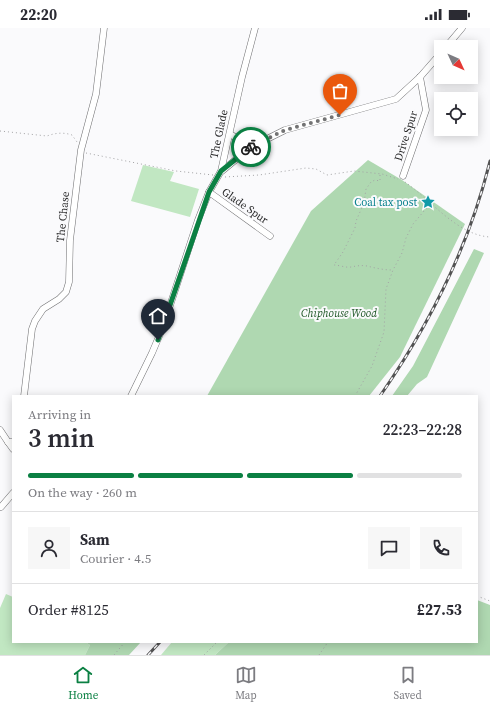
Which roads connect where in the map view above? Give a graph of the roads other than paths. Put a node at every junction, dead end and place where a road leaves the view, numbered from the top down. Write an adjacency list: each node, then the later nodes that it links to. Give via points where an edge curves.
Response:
1 (104, 28): 13 (street, The Chase, via 96,94 80,150 70,240 69,282 66,292 43,309 32,329)
2 (254, 28): 7 (street, The Glade)
3 (462, 28): 4 (street)
4 (452, 40)
5 (434, 61): 6 (street)
6 (420, 78): 8 (street, via 396,99 285,130); 10 (street, Drive Spur, via 426,110)
7 (230, 134): 8 (street); 9 (street, The Glade)
8 (252, 147): 9 (street)
9 (221, 171): 11 (street, The Glade)
10 (403, 176)
11 (209, 192): 12 (street, Glade Spur); 14 (street, The Glade, via 163,327)
12 (270, 236)
13 (24, 395)
14 (131, 395)
15 (0, 430): 16 (street)
16 (11, 442)
17 (12, 493): 18 (street)
18 (1, 507)

